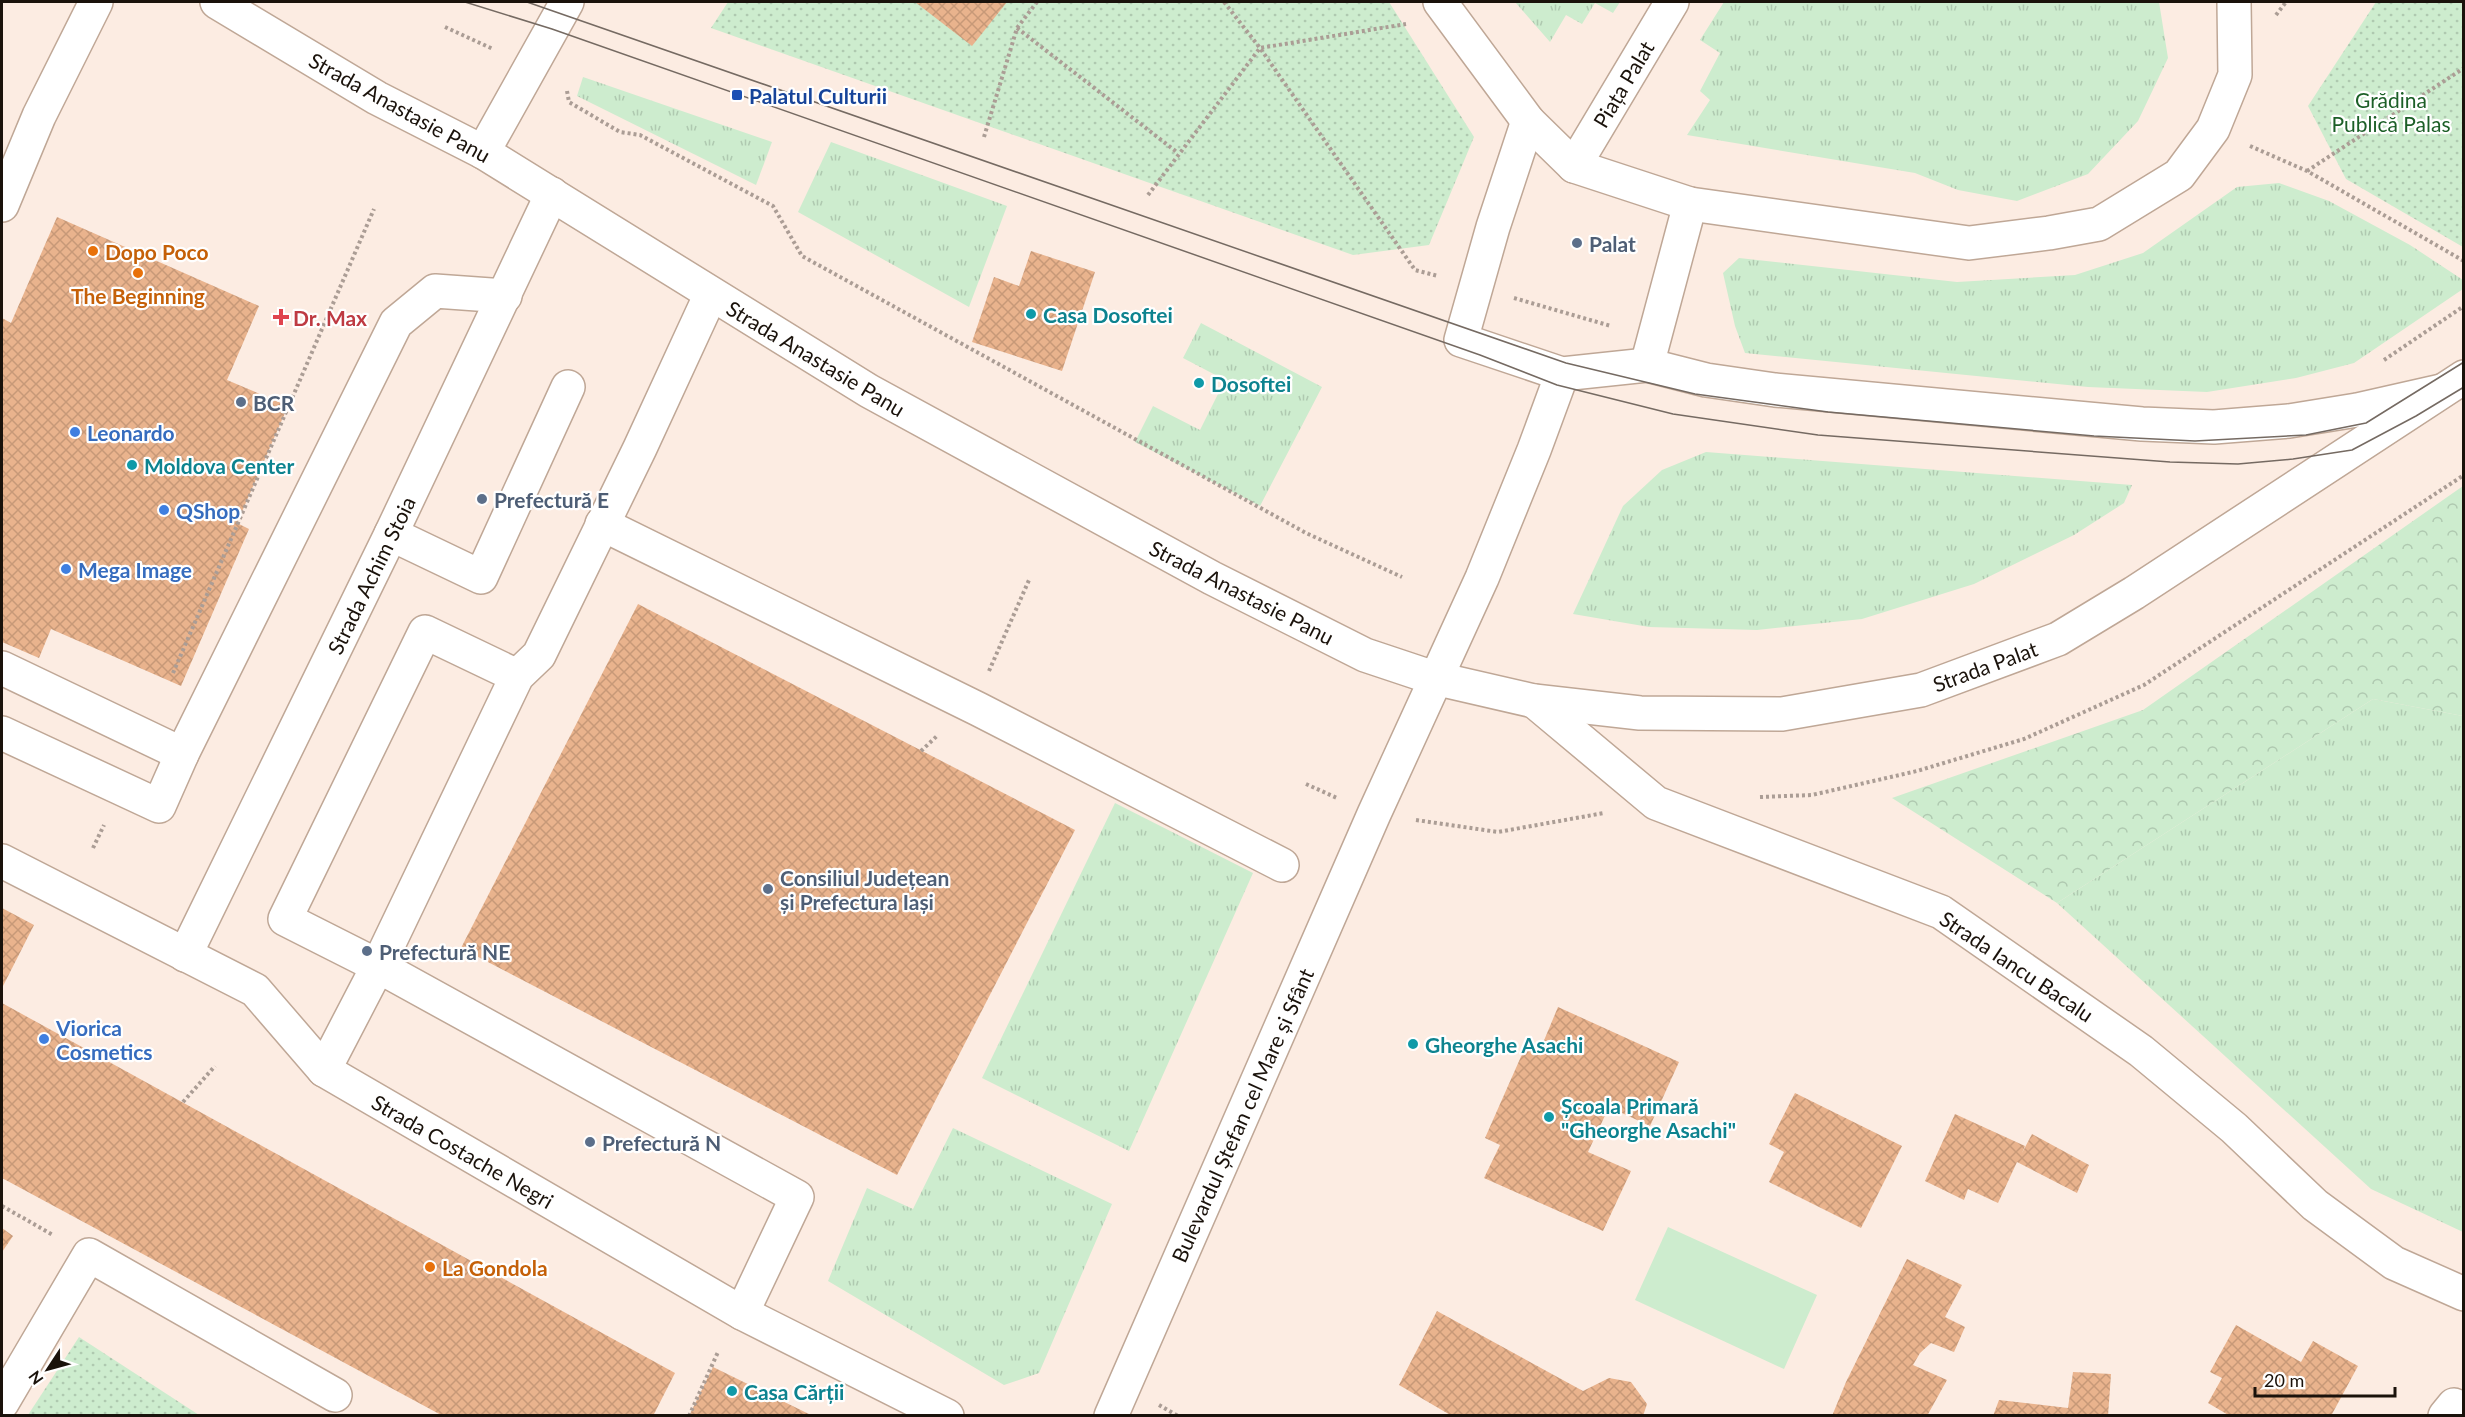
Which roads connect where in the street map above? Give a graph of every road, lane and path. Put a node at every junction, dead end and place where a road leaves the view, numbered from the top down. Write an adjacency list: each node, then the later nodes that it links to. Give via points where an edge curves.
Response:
1 (96, 2): 25 (street, via 39,116)
2 (217, 2): 18 (street, Strada Anastasie Panu, via 378,98)
3 (567, 2): 18 (street)
4 (1037, 2): 10 (path)
5 (1224, 2): 11 (path)
6 (1672, 2): 20 (street, Piața Palat)
7 (2234, 2): 16 (street, via 2235,75)
8 (1445, 9): 11 (path); 15 (street)
9 (445, 27): 12 (path)
10 (1017, 28): 17 (path); 19 (path)
11 (1260, 48): 19 (path); 28 (path, via 1415,270)
12 (495, 50)
13 (2463, 68): 21 (path)
14 (567, 91): 39 (path, via 569,102 620,132 640,135 773,206 802,256 1306,533)
15 (1528, 121): 20 (street); 28 (street)
16 (2213, 129): 21 (path); 24 (street, via 2179,175 2099,224 2049,233 1969,243)
17 (984, 137)
18 (483, 152): 22 (street, Strada Anastasie Panu)
19 (1178, 153): 23 (path)
20 (1574, 166): 24 (street)
21 (2307, 171): 27 (path)
22 (552, 194): 29 (street, Strada Anastasie Panu); 30 (street, Strada Achim Stoia)
23 (1148, 195)
24 (1690, 204): 32 (street)
25 (2, 205)
26 (374, 209): 47 (path)
27 (2463, 261)
28 (1475, 287): 32 (path); 34 (street, via 1461,340)
29 (711, 294): 37 (street); 44 (street, Strada Anastasie Panu, via 869,391 1212,578 1365,655)
30 (505, 296): 38 (street, Strada Achim Stoia); 48 (street, via 435,291 396,323)
31 (2463, 306): 33 (path)
32 (1651, 352): 34 (street); 35 (street, via 1706,380 1775,390 2142,424 2214,427 2357,410)
33 (2380, 362)
34 (1562, 374): 44 (street, Bulevardul Ștefan cel Mare și Sfânt, via 1482,578)
35 (2454, 383): 45 (street, Strada Palat, via 2058,639 1921,690 1782,714 1640,713)
36 (568, 387): 38 (street, via 481,577)
37 (602, 524): 43 (street, via 539,655); 52 (street, via 978,709)
38 (391, 534): 53 (street, Strada Achim Stoia)
39 (1402, 577)
40 (1029, 580): 41 (path)
41 (994, 657)
42 (2, 668): 47 (street)
43 (517, 676): 54 (street); 54 (street, via 425,632 285,919)
44 (1434, 678): 45 (street, Strada Palat); 67 (street, Bulevardul Ștefan cel Mare și Sfânt)
45 (1534, 701): 60 (street, Strada Iancu Bacalu, via 1656,803 1941,912 2141,1051 2234,1128 2315,1205 2394,1263)
46 (2, 733): 49 (street)
47 (145, 736): 48 (street)
48 (183, 754): 49 (street, via 159,806)
49 (121, 788): 50 (path)
50 (93, 849)
51 (2, 861): 53 (street, Strada Costache Negri)
52 (1282, 865)
53 (185, 955): 56 (street, Strada Costache Negri, via 255,990)
54 (378, 966): 56 (street); 61 (street, via 796,1197)
55 (215, 1066): 57 (path)
56 (324, 1070): 61 (street, Strada Costache Negri)
57 (183, 1102)
58 (2, 1206): 59 (path)
59 (89, 1255): 63 (street); 64 (street)
60 (2463, 1294)
61 (742, 1313): 66 (street, Strada Costache Negri)
62 (718, 1352): 65 (path)
63 (335, 1395)
64 (2, 1403)
65 (688, 1416)
66 (947, 1416)
67 (1111, 1416)

